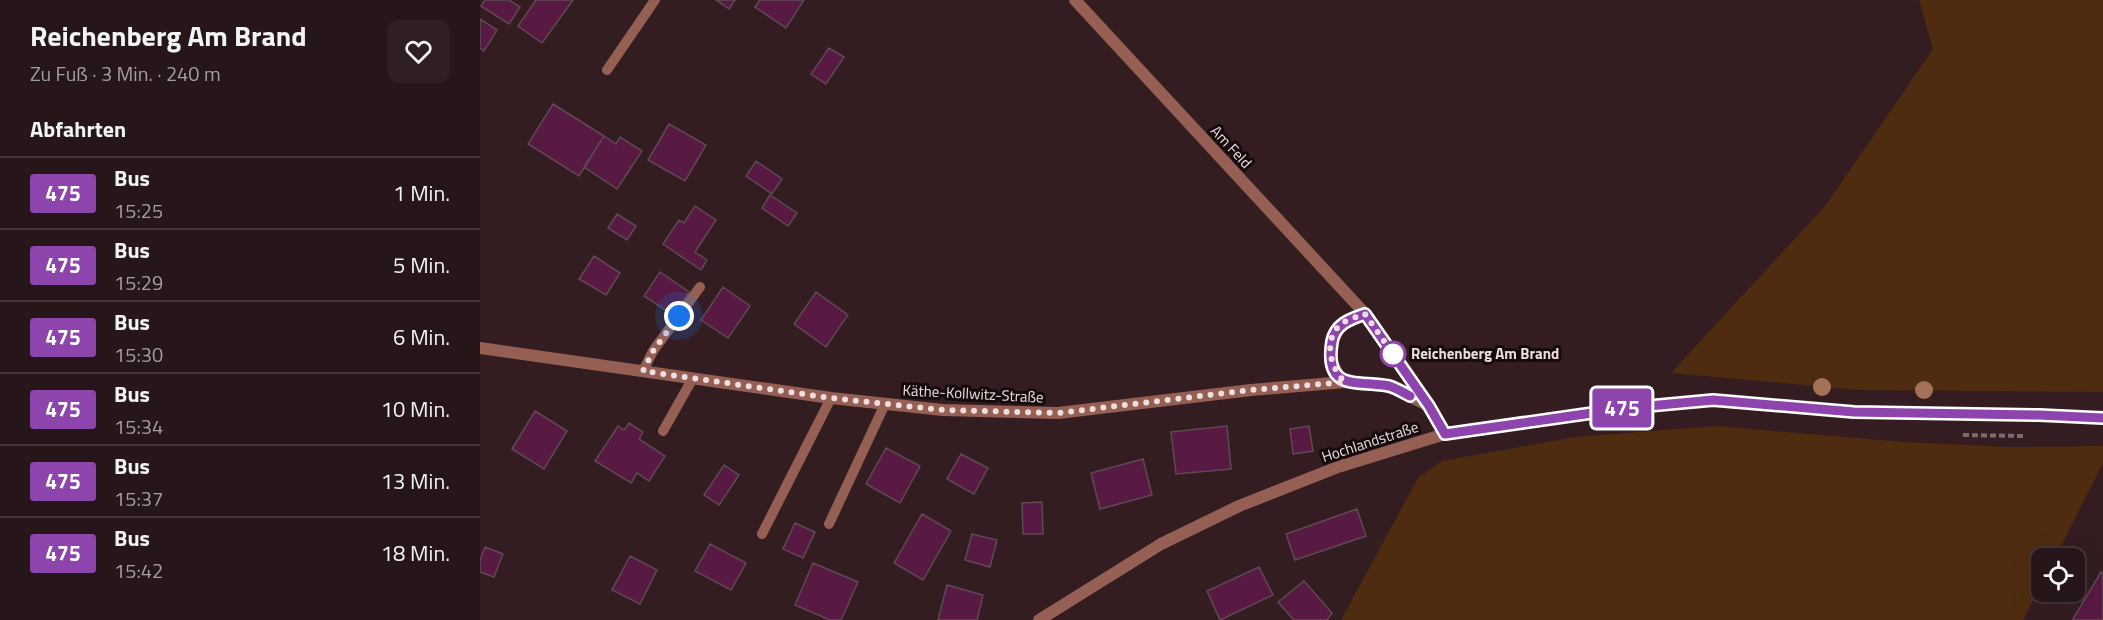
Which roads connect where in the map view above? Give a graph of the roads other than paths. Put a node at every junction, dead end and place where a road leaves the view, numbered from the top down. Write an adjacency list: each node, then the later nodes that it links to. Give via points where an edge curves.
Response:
1 (655, 0): 3 (lane)
2 (1075, 0): 5 (street, Am Feld)
3 (607, 70)
4 (700, 286): 7 (lane)
5 (1365, 314): 9 (street, via 1339,326 1332,337 1331,361 1336,374); 12 (street, Am Feld)
6 (480, 348): 7 (street, Käthe-Kollwitz-Straße)
7 (643, 371): 8 (street, Käthe-Kollwitz-Straße)
8 (693, 378): 10 (street, Käthe-Kollwitz-Straße); 14 (lane)
9 (1345, 382): 11 (street, Käthe-Kollwitz-Straße, via 1058,413); 12 (street, Käthe-Kollwitz-Straße, via 1391,387)
10 (831, 398): 11 (street, Käthe-Kollwitz-Straße); 17 (lane)
11 (885, 404): 16 (lane)
12 (1429, 406): 15 (street)
13 (2103, 418): 15 (street, Hochlandstraße, via 1854,412 1713,400)
14 (663, 431)
15 (1445, 434): 18 (street, Hochlandstraße, via 1338,467 1239,506 1161,544)
16 (829, 524)
17 (762, 534)
18 (1039, 620)

